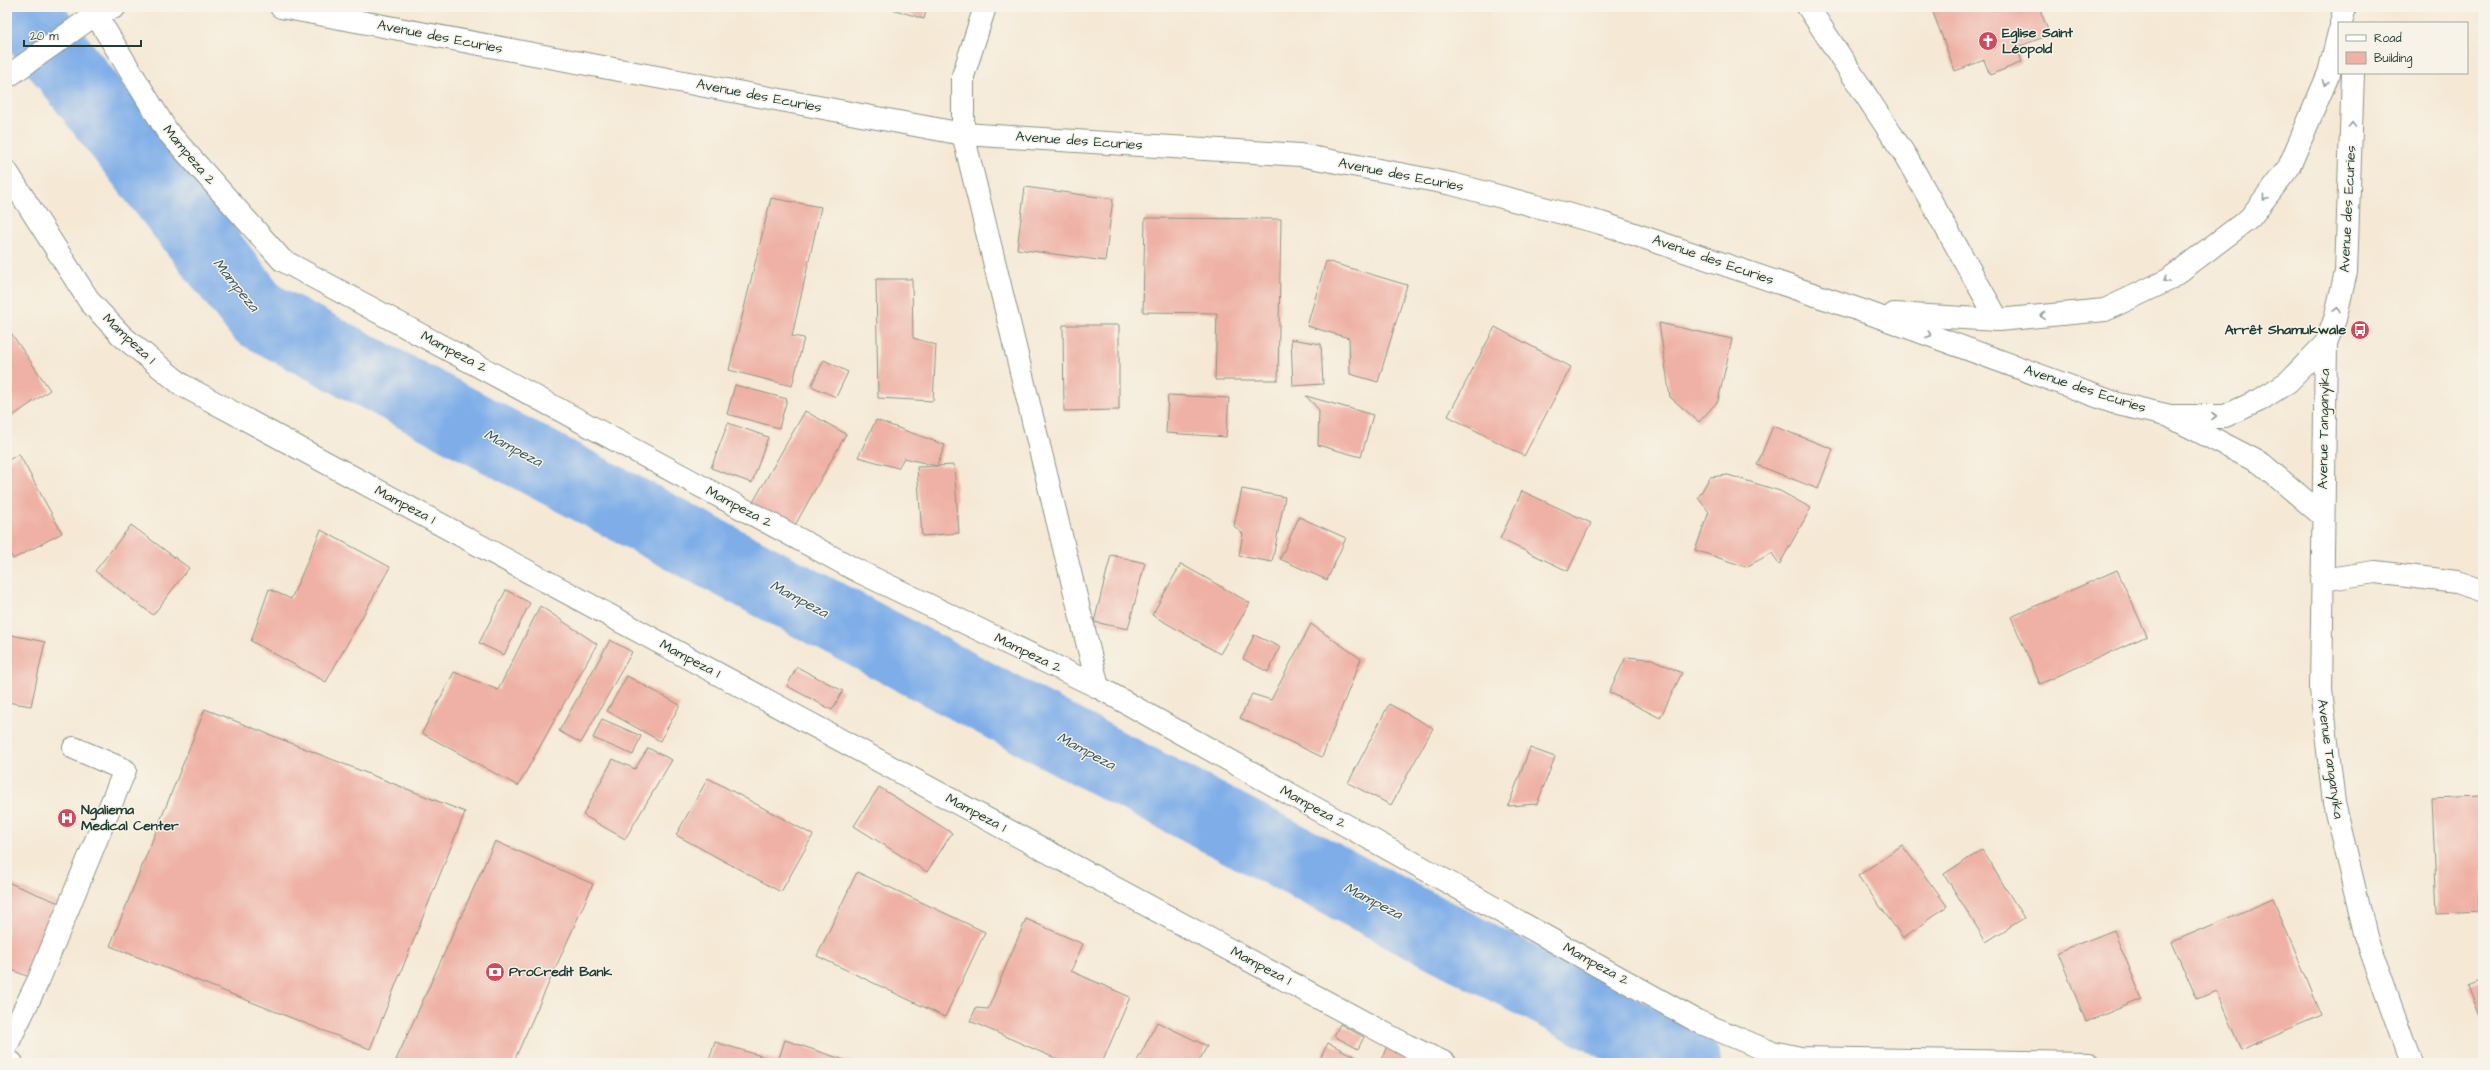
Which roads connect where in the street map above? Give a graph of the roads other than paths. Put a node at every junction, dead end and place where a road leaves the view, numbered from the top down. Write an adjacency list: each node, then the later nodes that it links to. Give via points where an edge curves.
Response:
1 (281, 7): 12 (street, Avenue des Ecuries)
2 (985, 7): 12 (street, via 963,76)
3 (1808, 7): 15 (street, via 1905,155)
4 (2345, 7): 7 (street)
5 (2354, 7): 8 (street)
6 (101, 9): 11 (street, via 68,36); 21 (street, Mampeza 2, via 167,131 282,260 856,570)
7 (2341, 22)
8 (2354, 22)
9 (2338, 36): 15 (street, Avenue des Ecuries, one-way to 15, via 2329,73 2289,167 2250,218 2168,280 2105,310)
10 (2353, 74): 16 (street, Avenue des Ecuries, one-way to 10, via 2335,319 2346,272)
11 (7, 77)
12 (963, 134): 14 (street, Avenue des Ecuries, via 1300,155 1444,183 1601,222); 21 (street)
13 (7, 172): 26 (street, Mampeza 1, via 90,302 122,336 182,385 1401,1042)
14 (1866, 312): 15 (street, Avenue des Ecuries); 17 (street, Avenue des Ecuries, one-way to 17, via 2118,404)
15 (1998, 320)
16 (2326, 343): 17 (street, Avenue des Ecuries, one-way to 16, via 2225,416 2260,400 2288,382); 18 (street, Avenue Tanganyika)
17 (2170, 416): 18 (street, Avenue Tanganyika, via 2262,464)
18 (2322, 515): 19 (street, Avenue Tanganyika)
19 (2322, 580): 20 (street, via 2375,572 2457,582); 28 (street, Avenue Tanganyika, via 2321,690 2334,803 2366,937)
20 (2483, 591)
21 (1098, 687): 27 (street, Mampeza 2, via 1683,1013 1738,1040 1768,1051 1800,1058)
22 (74, 748): 23 (street, via 125,770 39,979)
23 (7, 1045)
24 (7, 1061): 25 (street)
25 (12, 1063)
26 (1445, 1063)
27 (2088, 1063)
28 (2411, 1063)

